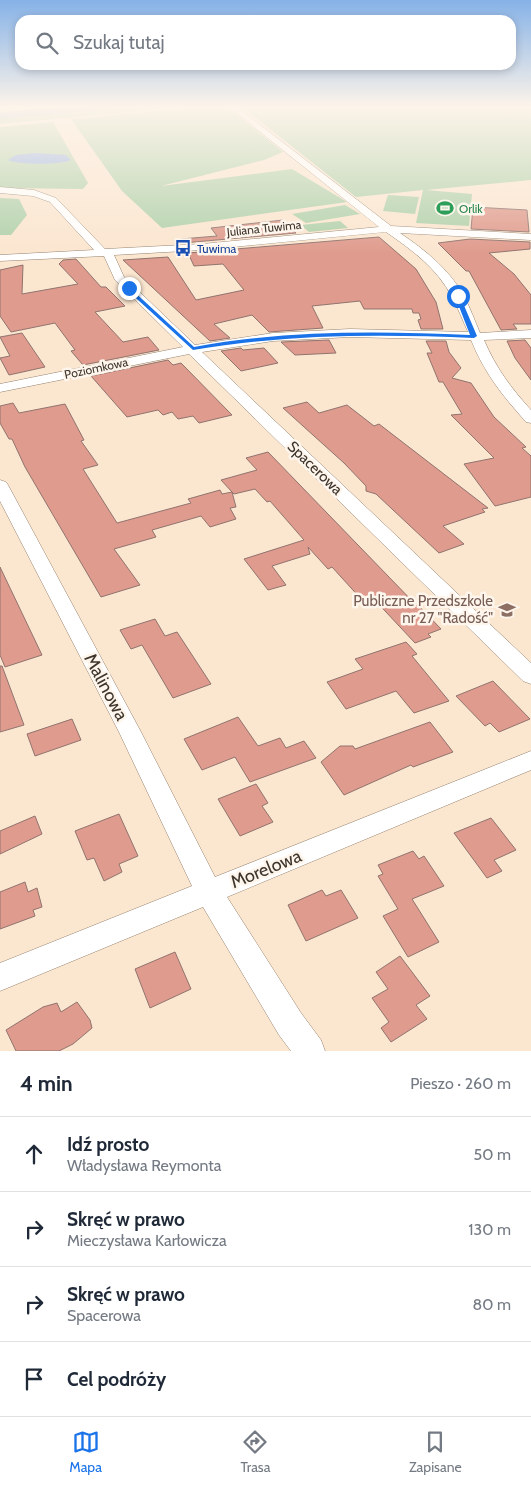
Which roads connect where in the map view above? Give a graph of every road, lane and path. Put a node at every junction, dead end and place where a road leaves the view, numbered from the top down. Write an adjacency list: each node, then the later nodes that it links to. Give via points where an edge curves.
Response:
1 (295, 156): 3 (street)
2 (0, 190): 5 (street, Spacerowa, via 34,193 53,200)
3 (388, 228): 4 (street, Juliana Tuwima); 5 (street, Juliana Tuwima, via 225,245); 8 (street, via 415,246 443,276 458,296)
4 (531, 237)
5 (105, 253): 6 (street, Juliana Tuwima); 9 (street, Spacerowa, via 119,278)
6 (0, 258)
7 (531, 334): 8 (street, Poziomkowa)
8 (474, 336): 9 (street, Poziomkowa, via 320,334 236,341); 11 (street, via 503,388)
9 (193, 349): 10 (street, Poziomkowa); 13 (street, Spacerowa)
10 (0, 388)
11 (531, 419)
12 (0, 485): 15 (street, Malinowa, via 130,732)
13 (531, 676)
14 (531, 760): 15 (street, Morelowa)
15 (209, 892): 16 (street, Morelowa); 17 (street, Malinowa)
16 (0, 977)
17 (310, 1051)

